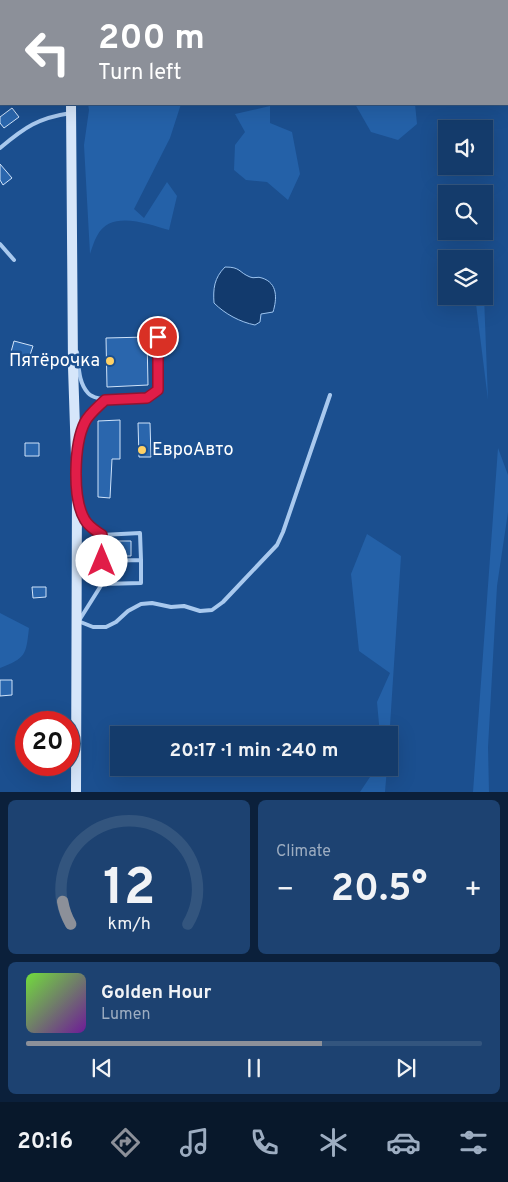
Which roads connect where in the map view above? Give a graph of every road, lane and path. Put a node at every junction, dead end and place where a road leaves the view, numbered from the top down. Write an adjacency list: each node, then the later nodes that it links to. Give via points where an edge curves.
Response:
1 (71, 108): 2 (lane, via 41,120); 5 (main road)
2 (0, 148)
3 (0, 244): 4 (lane)
4 (14, 260)
5 (72, 305): 8 (lane, via 80,380 88,393); 9 (main road)
6 (158, 337): 8 (lane, via 158,390 147,398)
7 (330, 395): 15 (lane, via 277,545 223,602 212,610 200,611 184,606 141,604 106,627 93,627)
8 (105, 400): 9 (lane, via 85,420 78,439)
9 (76, 460): 10 (main road)
10 (77, 487): 11 (lane, via 84,518 92,529); 16 (main road)
11 (102, 535): 12 (lane, via 140,533); 13 (lane)
12 (141, 560): 13 (lane); 14 (lane, via 141,583)
13 (102, 561): 14 (lane)
14 (102, 584): 15 (lane)
15 (78, 621): 16 (lane)
16 (76, 635): 17 (main road)
17 (76, 792)

